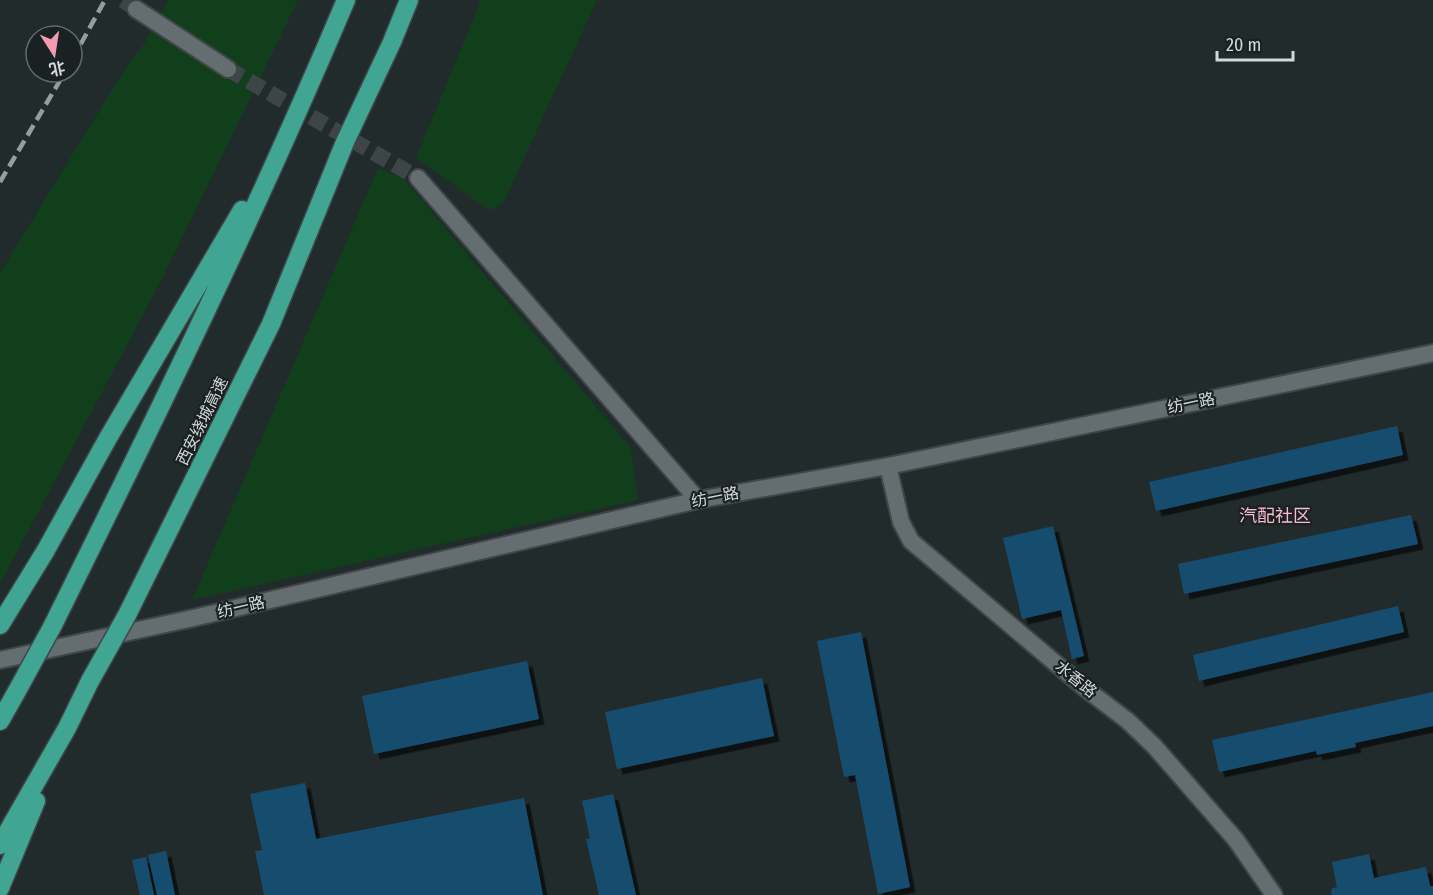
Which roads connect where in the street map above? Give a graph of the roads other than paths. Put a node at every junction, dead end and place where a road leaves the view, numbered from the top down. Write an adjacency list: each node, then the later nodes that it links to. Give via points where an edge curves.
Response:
1 (346, 0): 5 (highway)
2 (409, 0): 13 (highway, 西安绕城高速, bridge, via 345,142 271,324)
3 (136, 9): 4 (street)
4 (228, 69)
5 (298, 115): 10 (highway); 12 (highway, bridge, via 178,371 52,627)
6 (418, 178): 9 (street)
7 (1433, 353): 8 (street, 纺一路)
8 (888, 466): 9 (street, 纺一路); 16 (street, 水香路, via 901,522 911,541 1135,728 1208,806)
9 (698, 500): 11 (street, 纺一路)
10 (0, 625)
11 (0, 660)
12 (0, 721)
13 (67, 728): 14 (highway, 西安绕城高速); 15 (highway)
14 (0, 845)
15 (0, 888)
16 (1274, 895)

